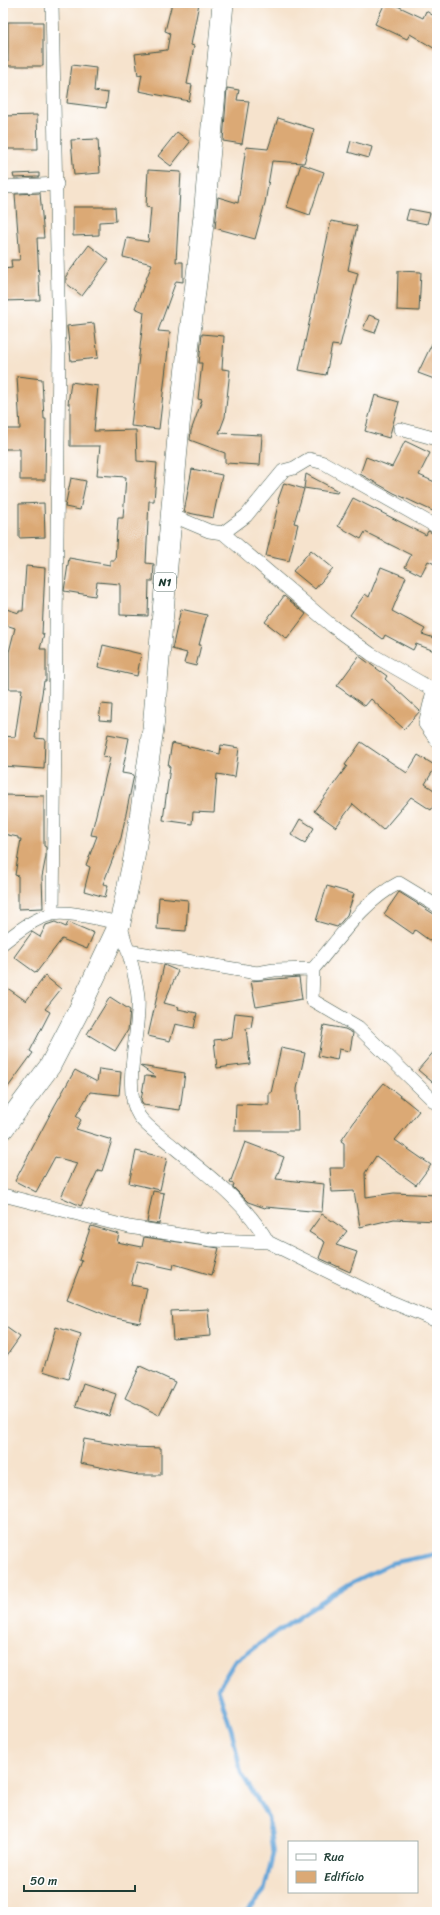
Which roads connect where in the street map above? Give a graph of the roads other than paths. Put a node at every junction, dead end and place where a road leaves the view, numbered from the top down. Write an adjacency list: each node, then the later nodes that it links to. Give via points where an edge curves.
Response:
1 (52, 3): 3 (street)
2 (223, 3): 7 (main road, N1, via 204,216)
3 (57, 184): 4 (street); 13 (street, via 59,356)
4 (3, 187)
5 (400, 429): 6 (street)
6 (437, 438)
7 (171, 515): 9 (street); 14 (main road, N1, via 153,729 134,858)
8 (437, 527): 9 (street, via 324,463 309,459 283,471 246,516)
9 (222, 534): 10 (street, via 332,626 371,654)
10 (435, 691): 11 (street, via 425,724)
11 (437, 741)
12 (437, 906): 17 (street, via 399,883 384,890 370,902)
13 (53, 913): 14 (street); 15 (street, via 21,929)
14 (120, 923): 16 (street); 19 (main road, N1, via 80,1010 50,1066)
15 (3, 943)
16 (128, 951): 17 (street, via 257,973); 21 (street, via 138,996 139,1020 130,1088 136,1111 151,1128 213,1178 258,1225)
17 (313, 969): 18 (street, via 312,1000 358,1027)
18 (437, 1104)
19 (3, 1130)
20 (3, 1194): 21 (street, via 129,1227 212,1240)
21 (268, 1242): 22 (street, via 382,1298)
22 (437, 1321)

